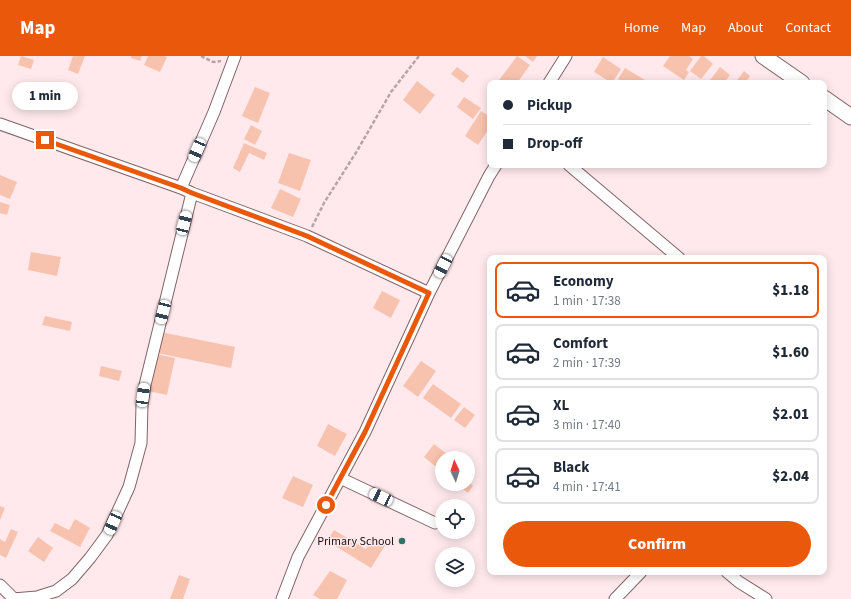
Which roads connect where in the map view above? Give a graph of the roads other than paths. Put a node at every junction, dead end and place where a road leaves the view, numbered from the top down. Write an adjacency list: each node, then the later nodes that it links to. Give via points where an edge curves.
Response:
1 (566, 56): 4 (street)
2 (763, 56): 5 (main road)
3 (234, 58): 11 (street)
4 (551, 80)
5 (798, 80)
6 (827, 100): 7 (main road)
7 (851, 117)
8 (0, 124): 11 (street)
9 (494, 168): 14 (street)
10 (573, 168): 13 (street)
11 (181, 188): 12 (street)
12 (192, 193): 14 (street, via 307,236); 20 (street, via 145,385 141,444 129,487 107,535 72,579 56,591 37,597)
13 (675, 255)
14 (429, 293): 15 (street, via 365,432)
15 (340, 478): 16 (street); 21 (street, via 298,557)
16 (435, 523)
17 (638, 575): 22 (street)
18 (730, 575): 23 (street)
19 (0, 585): 20 (street)
20 (13, 599)
21 (282, 599)
22 (615, 599)
23 (766, 599)

